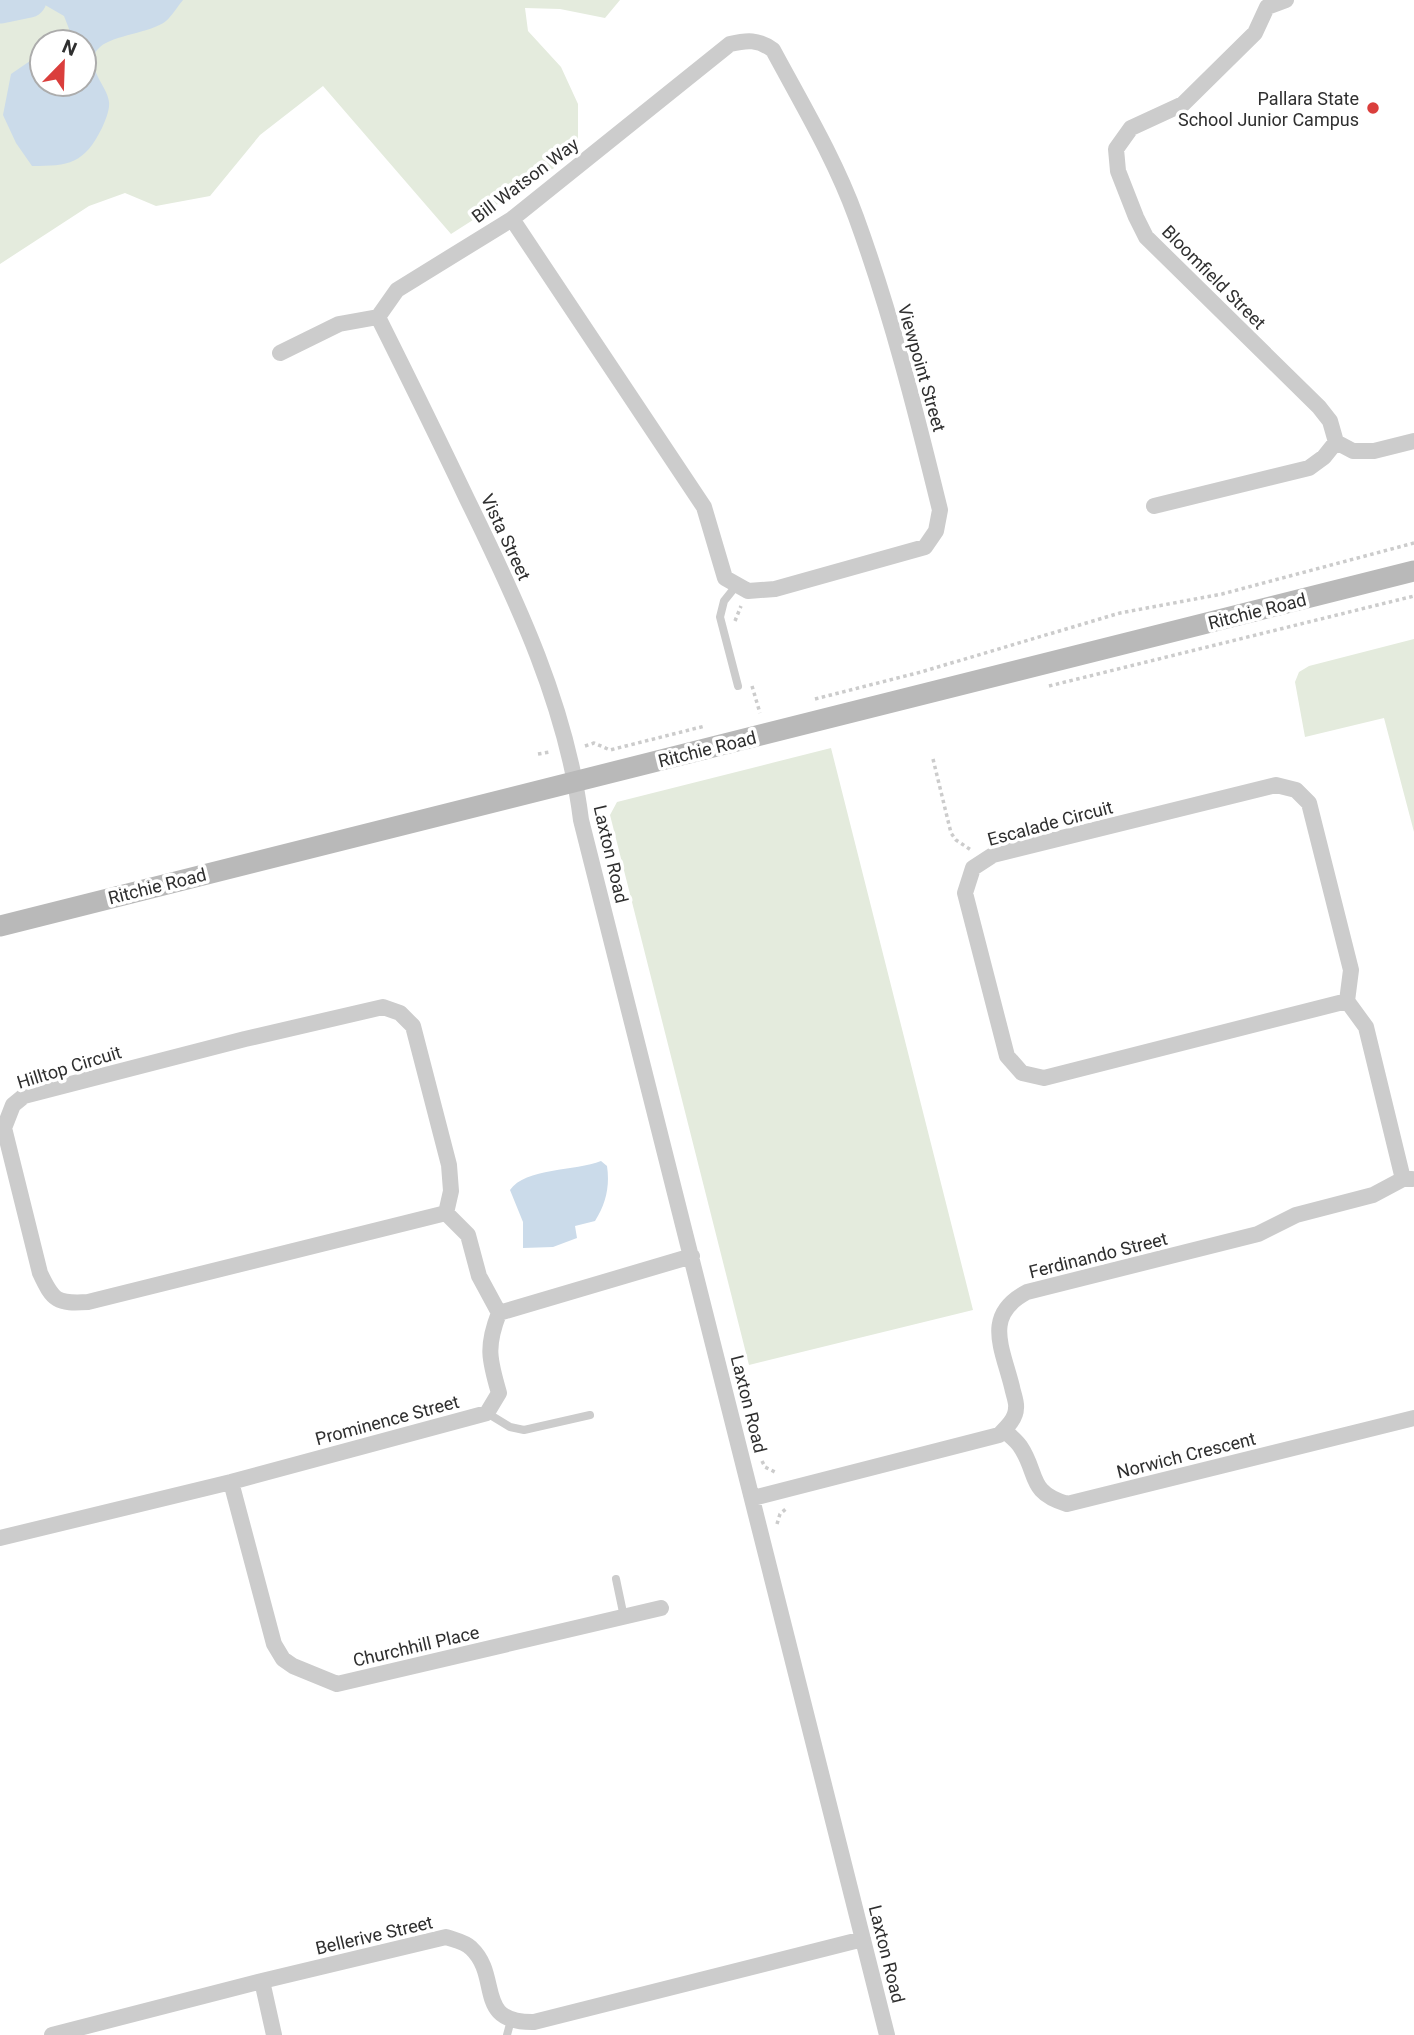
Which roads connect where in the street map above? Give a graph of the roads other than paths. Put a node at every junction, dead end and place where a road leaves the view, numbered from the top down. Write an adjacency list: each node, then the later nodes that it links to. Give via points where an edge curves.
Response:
1 (1286, 0): 2 (street, Bloomfield Street)
2 (1264, 3): 8 (street, Bloomfield Street, via 1255,33 1183,104 1131,128 1116,149 1118,171 1146,237 1319,407 1330,421)
3 (747, 40): 4 (street, Bill Watson Way, via 730,44); 11 (street, Viewpoint Street, via 773,50 824,145 855,216 909,382 940,510 936,531 925,547 775,589)
4 (512, 219): 5 (street, Bill Watson Way, via 397,290); 11 (street, via 704,507 725,578)
5 (378, 317): 6 (street, via 339,324); 13 (street, Vista Street, via 543,667)
6 (281, 353)
7 (1414, 441): 8 (street, via 1374,451 1353,451)
8 (1336, 442): 9 (street, via 1309,468)
9 (1154, 506)
10 (1414, 572): 13 (street, Ritchie Road)
11 (742, 588): 12 (lane, via 724,601 720,617)
12 (738, 686)
13 (576, 781): 14 (street, Ritchie Road); 18 (street, Laxton Road, via 581,820)
14 (0, 926)
15 (1347, 1001): 15 (street, Escalade Circuit, via 1351,970 1309,803 1293,789 1276,785 993,855 973,868 965,893 1007,1056 1022,1073 1044,1078); 16 (street, via 1366,1027)
16 (1408, 1179): 23 (street, Ferdinando Street, via 1373,1195 1296,1215 1258,1234 1027,1292 1012,1300 1002,1313 999,1330 1016,1408)
17 (446, 1213): 17 (street, Hilltop Circuit, via 101,1299 65,1303 50,1293 40,1273 4,1128 13,1105 24,1096 383,1007 400,1013 413,1026 449,1165 451,1191); 19 (street, via 468,1235 479,1276)
18 (692, 1256): 19 (street); 25 (street, Laxton Road)
19 (499, 1313): 20 (street, Prominence Street, via 490,1350 499,1393)
20 (487, 1413): 21 (lane, via 524,1430); 24 (street, Prominence Street)
21 (590, 1415)
22 (1414, 1418): 23 (street, Norwich Crescent, via 1067,1504 1048,1498 1037,1485 1020,1445)
23 (1003, 1430): 25 (street)
24 (231, 1482): 26 (street, Prominence Street); 29 (street, Churchhill Place, via 274,1644 293,1666 337,1684)
25 (752, 1498): 30 (street, Laxton Road)
26 (0, 1538)
27 (616, 1579): 29 (lane)
28 (661, 1608): 29 (street, Churchhill Place)
29 (624, 1617)
30 (863, 1939): 32 (street, Bellerive Street); 35 (street, Laxton Road)
31 (262, 1981): 32 (street, Bellerive Street, via 446,1937 470,1945 481,1960 494,2004); 33 (street, Bellerive Street); 34 (street)
32 (509, 2027)
33 (52, 2035)
34 (274, 2035)
35 (887, 2035)

